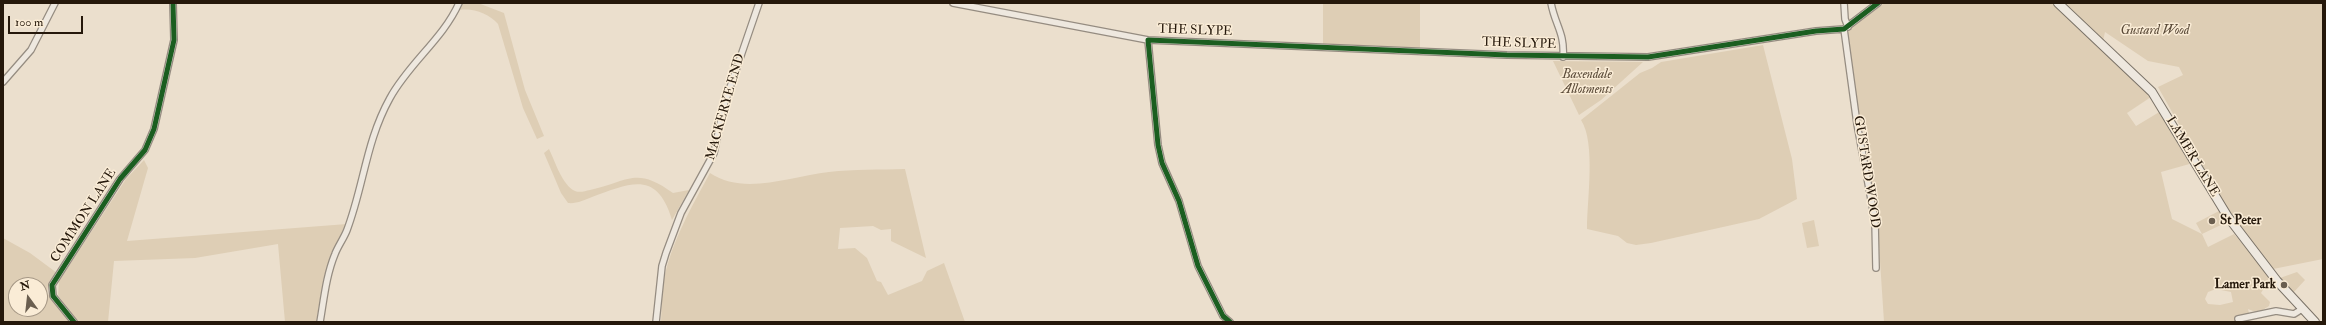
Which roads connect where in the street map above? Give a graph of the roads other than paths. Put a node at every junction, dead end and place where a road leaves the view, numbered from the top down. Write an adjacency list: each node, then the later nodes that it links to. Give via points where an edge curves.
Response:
1 (55, 3): 13 (street, via 31,50)
2 (174, 3): 17 (street, COMMON LANE, via 174,40 154,129 145,150 120,179 52,285 53,296)
3 (460, 3): 18 (street, via 450,20 406,73 373,133 347,230 328,275)
4 (759, 3): 19 (street, MACKERYE END, via 724,105 714,154 681,213 666,253 662,266)
5 (953, 3): 11 (street, THE SLYPE)
6 (1551, 3): 12 (street, via 1564,40)
7 (1844, 3): 10 (street, GUSTARD WOOD)
8 (1878, 3): 10 (street)
9 (2058, 3): 15 (main road, LAMER LANE, via 2152,92 2228,218)
10 (1846, 28): 12 (street, THE SLYPE, via 1648,57); 14 (street, GUSTARD WOOD, via 1857,124 1875,221)
11 (1148, 40): 12 (street, THE SLYPE); 20 (street, via 1162,163 1178,201 1198,266 1223,316)
12 (1563, 57)
13 (3, 82)
14 (1876, 268)
15 (2302, 309): 16 (street, via 2294,314 2276,311); 21 (main road, LAMER LANE)
16 (2238, 319)
17 (74, 322)
18 (320, 322)
19 (656, 322)
20 (1230, 322)
21 (2315, 322)

